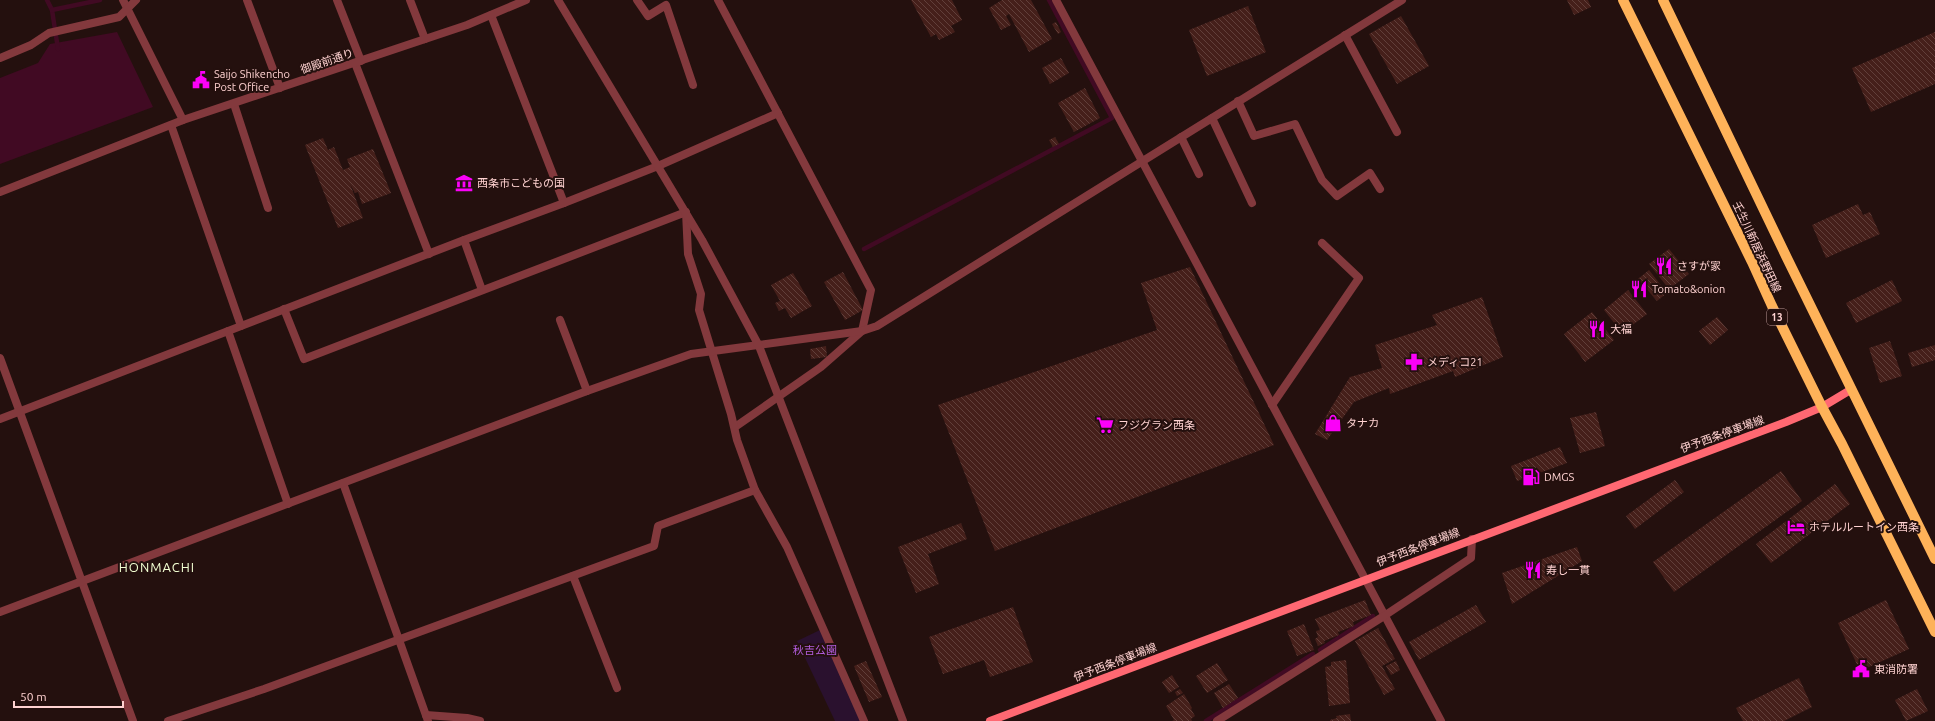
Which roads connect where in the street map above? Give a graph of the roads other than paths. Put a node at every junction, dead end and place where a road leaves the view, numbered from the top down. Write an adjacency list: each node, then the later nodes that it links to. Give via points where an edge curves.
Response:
1 (136, 0): 13 (street)
2 (247, 0): 20 (street)
3 (337, 0): 18 (street)
4 (410, 0): 16 (street)
5 (526, 0): 14 (street, 御殿前通り)
6 (558, 0): 30 (street)
7 (637, 0): 19 (street, via 648,16 666,5)
8 (718, 0): 23 (street)
9 (1056, 0): 29 (street)
10 (1402, 0): 15 (street)
11 (1623, 0): 54 (main road, 壬生川新居浜野田線 / 13)
12 (1663, 0): 50 (main road, 壬生川新居浜野田線)
13 (125, 4): 17 (street, via 119,17 48,33 31,46); 25 (street)
14 (491, 15): 16 (street, 御殿前通り); 34 (street)
15 (1346, 35): 21 (street); 27 (street)
16 (425, 39): 18 (street, 御殿前通り)
17 (0, 58)
18 (358, 62): 20 (street, 御殿前通り); 40 (street)
19 (693, 85)
20 (280, 88): 22 (street, 御殿前通り)
21 (1238, 101): 24 (street); 32 (street, via 1254,136 1295,124 1322,180 1337,196 1370,173)
22 (234, 104): 25 (street, 御殿前通り); 36 (street)
23 (778, 113): 30 (street); 45 (street, via 871,290)
24 (1212, 118): 28 (street); 35 (street)
25 (183, 120): 26 (street, 御殿前通り)
26 (172, 125): 33 (street, 御殿前通り); 44 (street)
27 (1397, 132)
28 (1181, 137): 29 (street); 31 (street)
29 (1142, 160): 45 (street, via 893,318); 53 (street)
30 (658, 166): 34 (street); 37 (street)
31 (1199, 174)
32 (1380, 189)
33 (0, 192)
34 (564, 203): 38 (street)
35 (1252, 203)
36 (268, 208)
37 (686, 212): 41 (street); 47 (street); 48 (street, via 688,254 701,294 699,310)
38 (464, 240): 40 (street); 41 (street)
39 (1322, 243): 53 (street, via 1359,278)
40 (429, 254): 42 (street)
41 (482, 290): 42 (street, via 304,359)
42 (284, 309): 44 (street)
43 (560, 320): 51 (street)
44 (241, 326): 46 (street)
45 (862, 330): 47 (street); 52 (street, via 821,367)
46 (228, 331): 55 (street); 60 (street)
47 (759, 346): 48 (street); 52 (street)
48 (712, 352): 51 (street, via 691,354); 57 (street)
49 (0, 358): 55 (street)
50 (1852, 389): 54 (main road, 伊予西条停車場線); 62 (main road, 壬生川新居浜野田線)
51 (587, 391): 58 (street)
52 (780, 396): 57 (street); 76 (street)
53 (1272, 405): 64 (street)
54 (1822, 407): 61 (main road, 伊予西条停車場線); 68 (main road, 壬生川新居浜野田線 / 13)
55 (19, 412): 56 (street); 65 (street)
56 (0, 419)
57 (735, 427): 59 (street, via 739,447)
58 (343, 483): 60 (street); 69 (street)
59 (755, 490): 63 (street, via 658,526 654,546); 75 (street, via 787,547)
60 (288, 504): 65 (street)
61 (1472, 539): 64 (main road, 伊予西条停車場線); 67 (street, via 1471,558)
62 (1935, 559)
63 (573, 576): 69 (street); 70 (street)
64 (1364, 579): 67 (street); 77 (main road, 伊予西条停車場線)
65 (81, 582): 66 (street); 72 (street)
66 (0, 612)
67 (1384, 616): 78 (street); 79 (street)
68 (1935, 632)
69 (399, 640): 71 (street); 73 (street)
70 (617, 688)
71 (427, 718): 74 (street, via 467,718)
72 (133, 721)
73 (168, 721)
74 (480, 721)
75 (864, 721)
76 (903, 721)
77 (990, 721)
78 (1217, 721)
79 (1441, 721)

